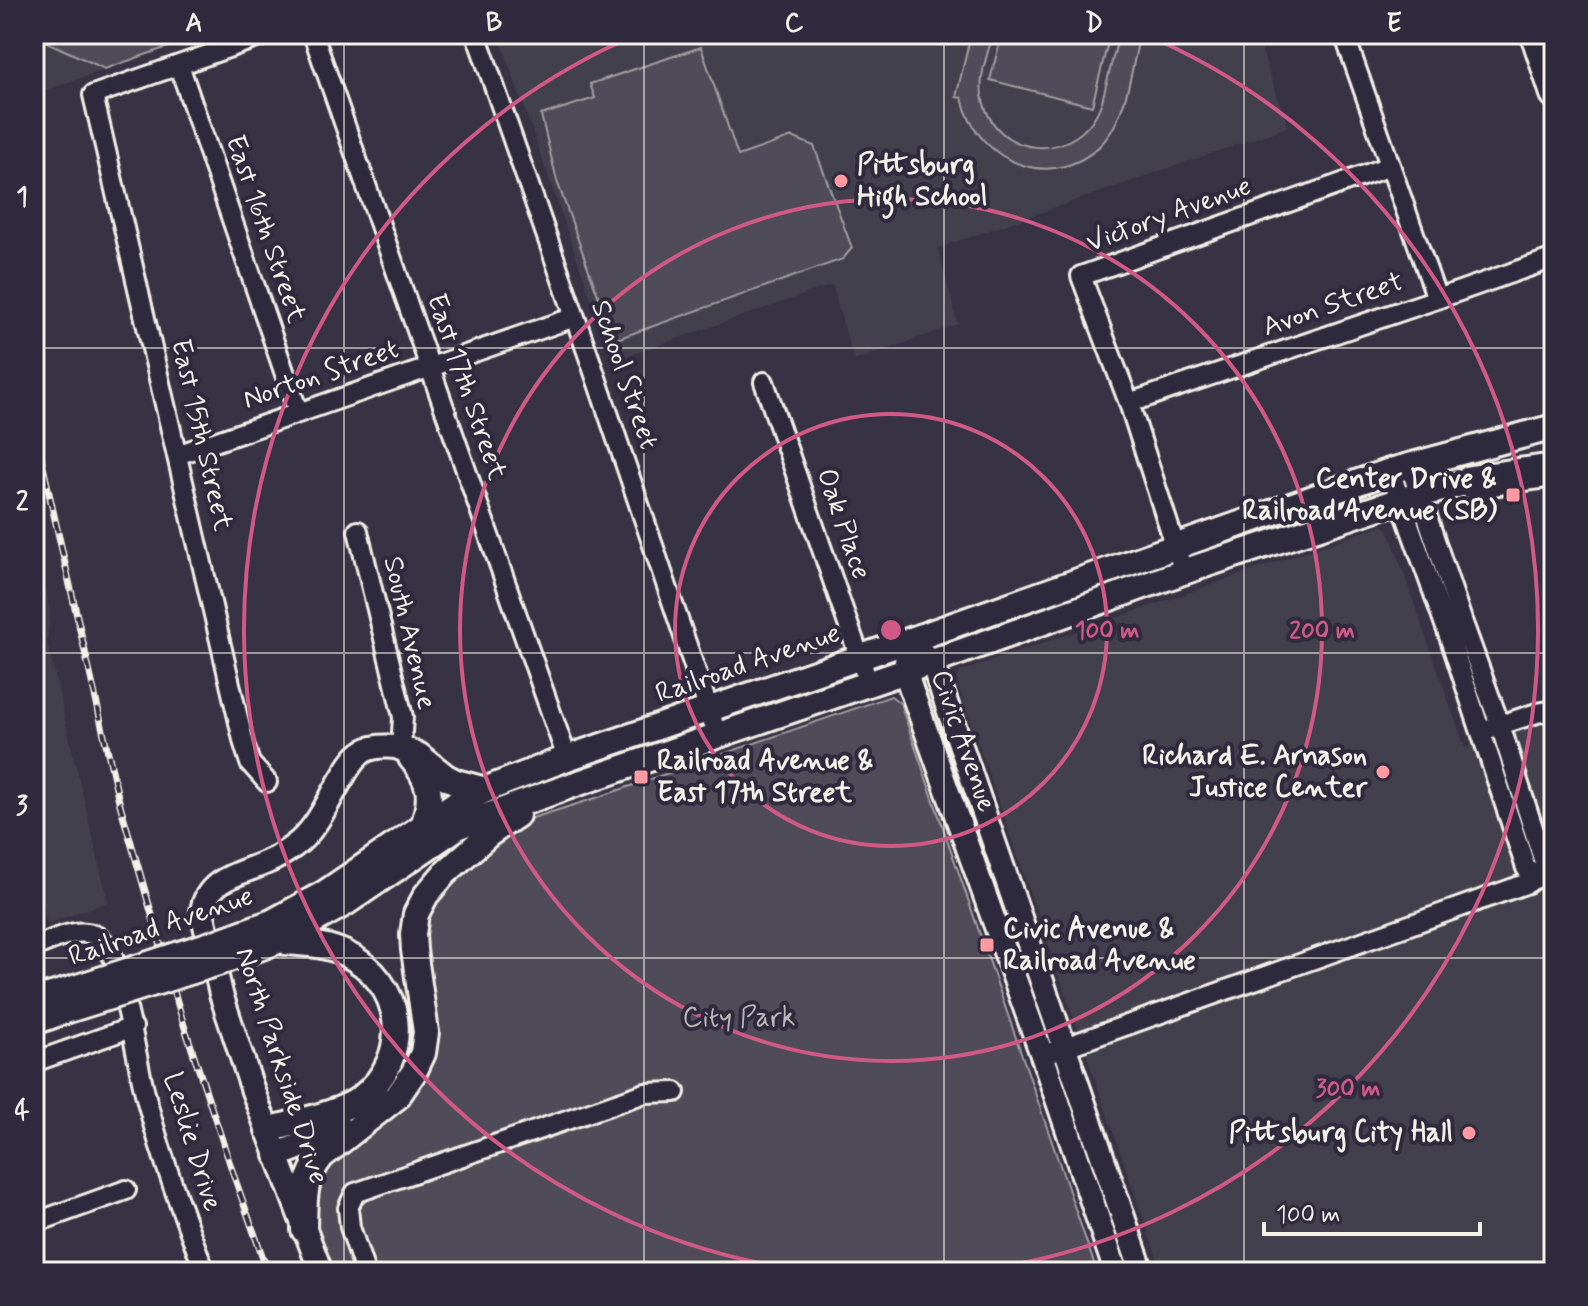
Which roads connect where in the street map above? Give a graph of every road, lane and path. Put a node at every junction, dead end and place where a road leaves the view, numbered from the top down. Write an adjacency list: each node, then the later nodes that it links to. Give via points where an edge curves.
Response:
1 (268, 34): 6 (street)
2 (313, 34): 12 (street, East 17th Street)
3 (476, 34): 11 (street, School Street)
4 (1344, 34): 8 (street)
5 (1534, 34): 7 (main road)
6 (179, 65): 15 (street, East 16th Street); 17 (street, East 15th Street, via 93,95)
7 (1554, 94)
8 (1390, 166): 10 (street); 14 (street, Victory Avenue, via 1081,276)
9 (1554, 258): 10 (street, Avon Street)
10 (1437, 299): 14 (street, Avon Street)
11 (575, 317): 12 (street, Norton Street); 31 (street, School Street)
12 (429, 367): 15 (street, Norton Street); 36 (street, East 17th Street)
13 (764, 382): 27 (street, Oak Place)
14 (1129, 403): 24 (street, Victory Avenue)
15 (298, 412): 17 (street, Norton Street)
16 (1554, 427): 19 (main road, Railroad Avenue)
17 (177, 455): 37 (street, East 15th Street, via 244,744 250,763)
18 (1554, 460): 21 (main road, Railroad Avenue)
19 (1400, 468): 22 (street); 24 (main road, Railroad Avenue)
20 (1554, 470): 21 (highway)
21 (1471, 482): 22 (main road, Railroad Avenue)
22 (1410, 498): 25 (main road, Railroad Avenue); 33 (street, via 1463,623)
23 (358, 531): 35 (street, South Avenue, via 403,717)
24 (1176, 545): 25 (street, Victory Avenue); 26 (main road, Railroad Avenue)
25 (1183, 572): 28 (main road, Railroad Avenue)
26 (908, 641): 27 (main road, Railroad Avenue); 28 (street, Civic Avenue); 29 (street, Civic Avenue)
27 (860, 656): 30 (street, Oak Place); 31 (main road, Railroad Avenue)
28 (932, 662): 29 (main road, Railroad Avenue); 47 (street, Civic Avenue)
29 (905, 671): 30 (main road, Railroad Avenue); 48 (street, Civic Avenue)
30 (869, 684): 34 (main road, Railroad Avenue)
31 (708, 709): 34 (street, School Street); 36 (main road, Railroad Avenue)
32 (1554, 710): 33 (street)
33 (1491, 728): 47 (street, via 1526,868 1535,879)
34 (717, 736): 38 (main road, Railroad Avenue)
35 (401, 748): 39 (main road, via 456,782); 40 (main road, via 427,784); 52 (street, North Parkside Drive, via 364,752 307,834 273,860 223,879 203,903 221,994)
36 (567, 758): 39 (main road, Railroad Avenue)
37 (267, 782)
38 (565, 789): 41 (main road, Railroad Avenue, via 459,826 344,904); 51 (main road, via 489,834 426,895 413,934 426,1032 423,1053 397,1097)
39 (486, 790): 40 (main road, Railroad Avenue)
40 (423, 826): 41 (main road, Railroad Avenue)
41 (275, 931): 44 (main road, Railroad Avenue, bridge, via 214,943); 52 (main road, via 343,952 363,964 384,988 396,1037 389,1066 360,1099)
42 (34, 947): 46 (street, Leslie Drive, via 69,934 85,932 99,938 111,952)
43 (34, 1000): 44 (main road, Railroad Avenue)
44 (62, 1002): 45 (main road, Railroad Avenue)
45 (34, 1022)
46 (133, 1027): 49 (street); 57 (street, Leslie Drive, via 147,1102)
47 (1065, 1047): 48 (street); 61 (street, Civic Avenue)
48 (1042, 1055): 60 (street, Civic Avenue)
49 (34, 1062)
50 (675, 1092): 59 (street, via 645,1093 355,1193 348,1208 350,1227)
51 (362, 1123): 53 (main road); 56 (main road, via 313,1167 306,1183)
52 (268, 1130): 53 (street, North Parkside Drive)
53 (277, 1155): 56 (street, North Parkside Drive)
54 (126, 1190): 55 (street)
55 (34, 1223)
56 (304, 1230): 58 (street, North Parkside Drive)
57 (205, 1272)
58 (321, 1272)
59 (365, 1272)
60 (1116, 1272)
61 (1142, 1272)

